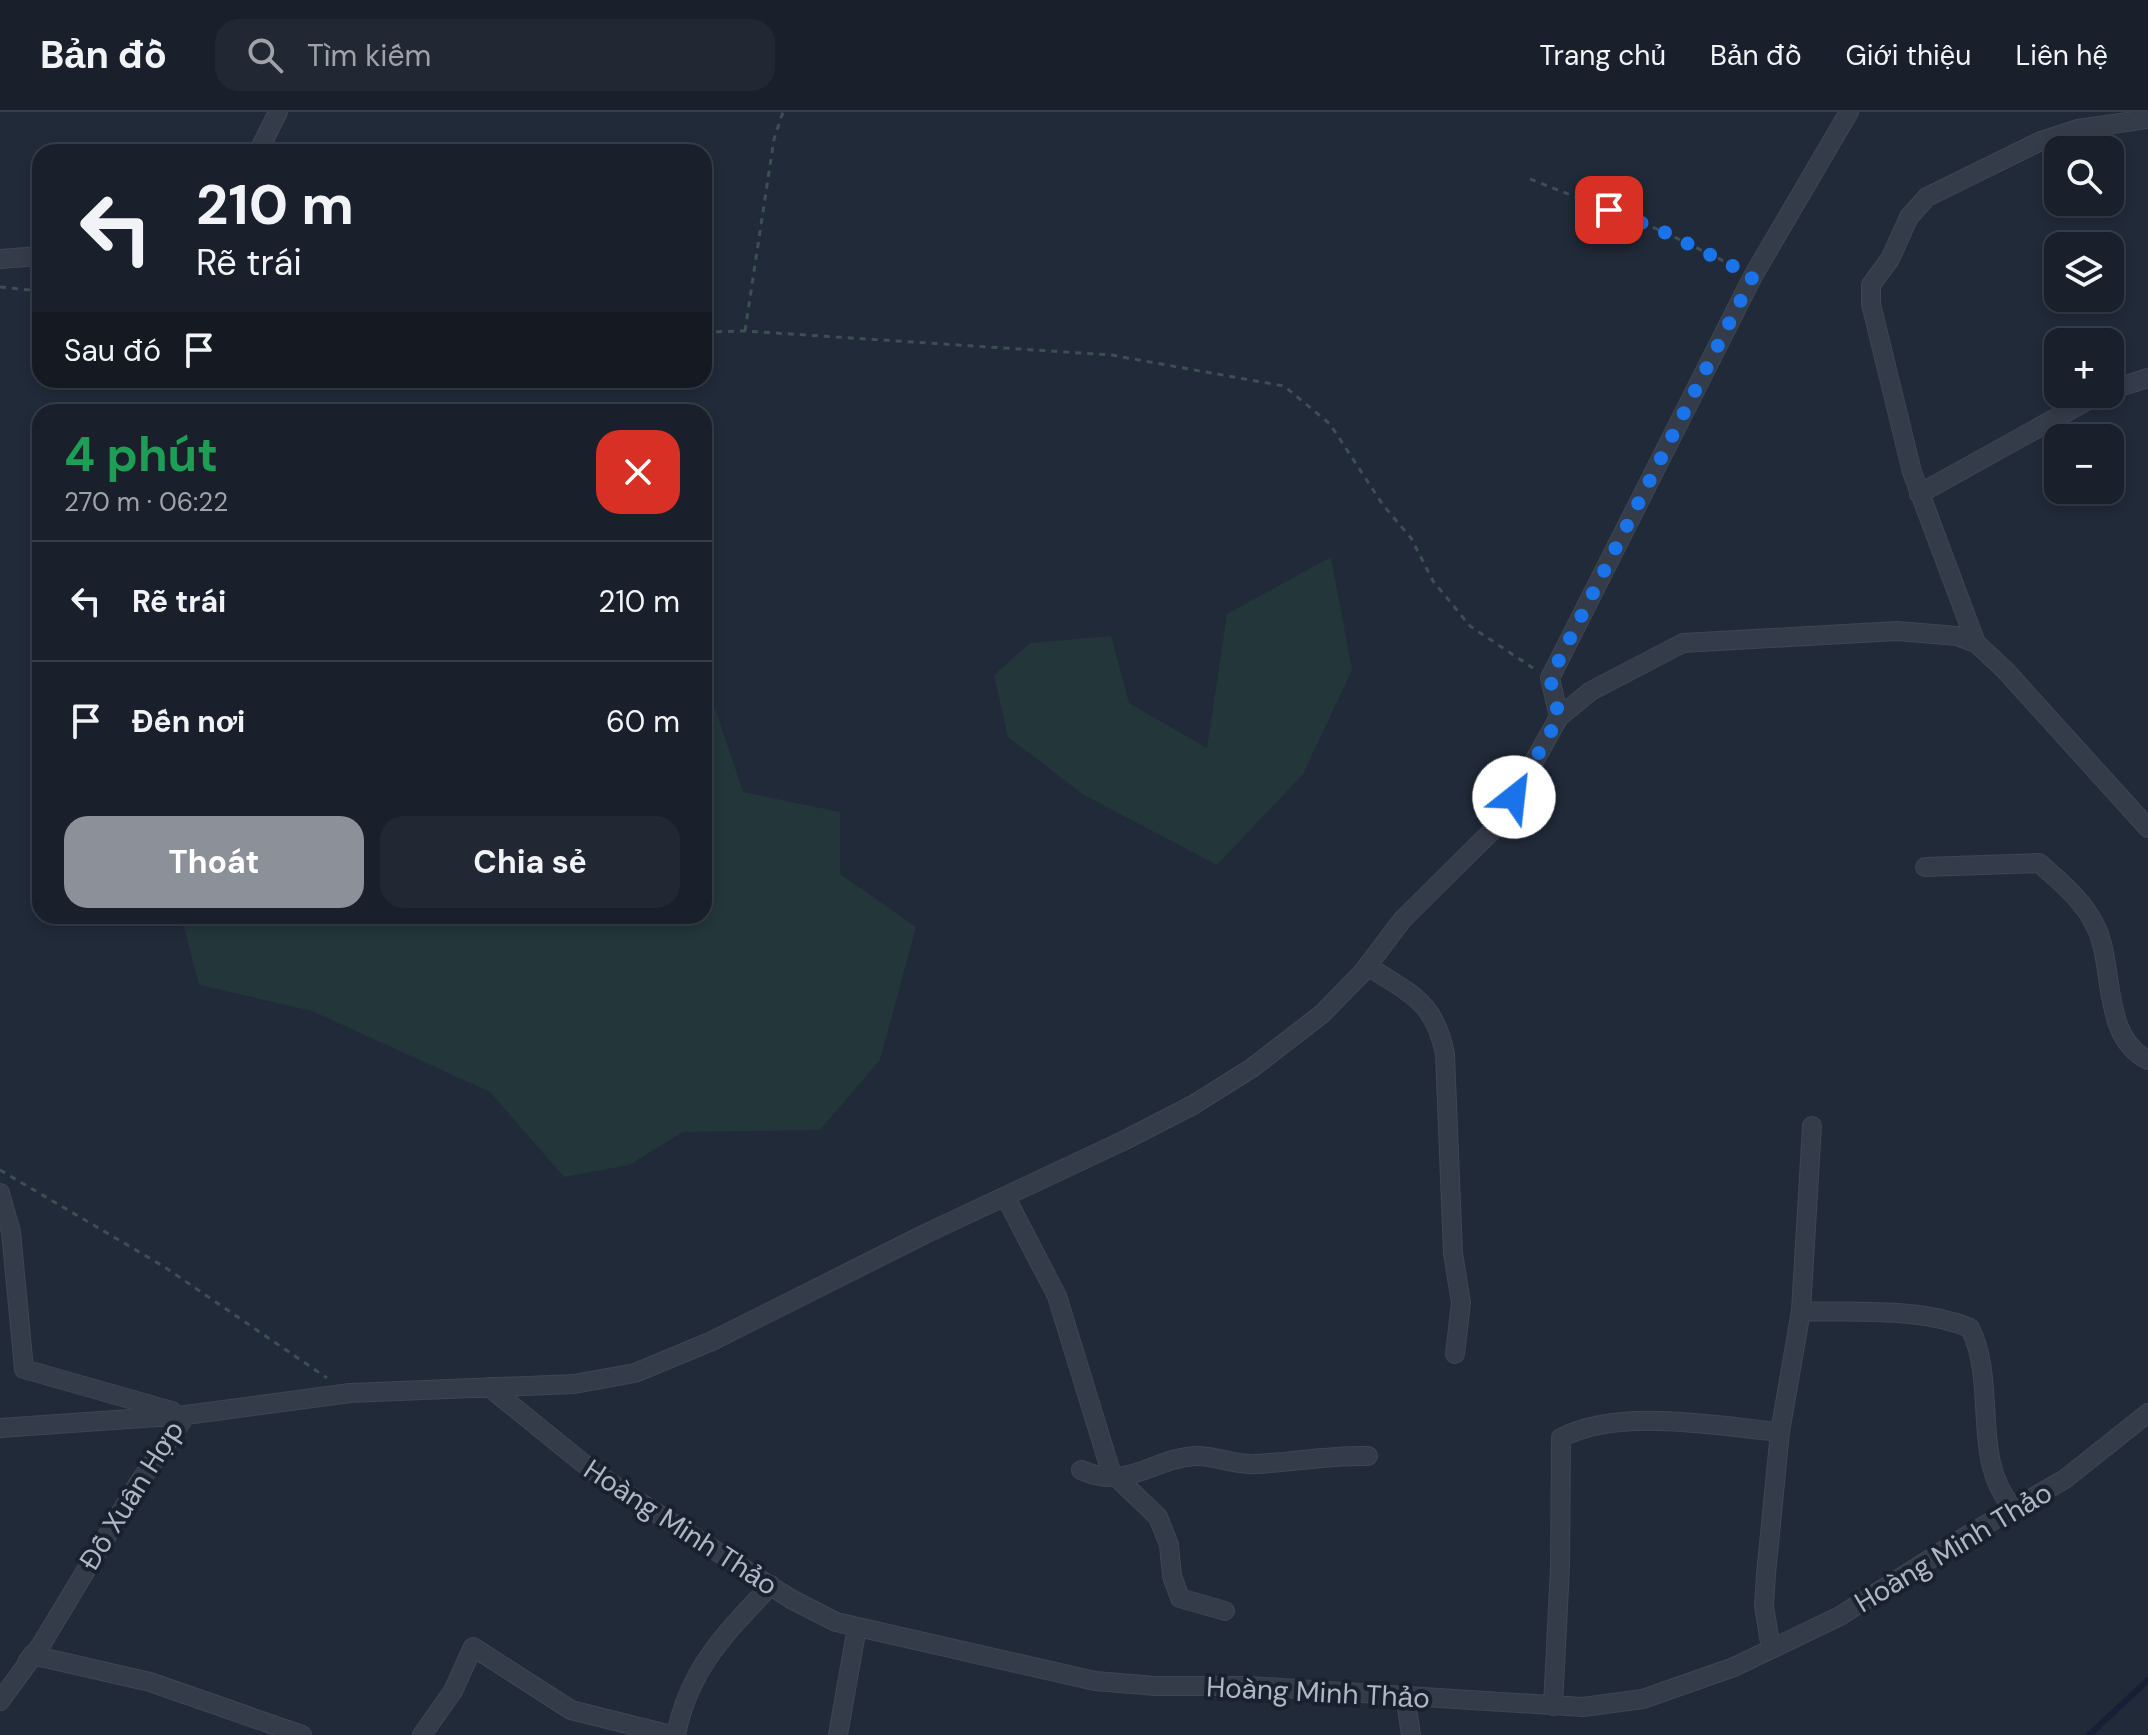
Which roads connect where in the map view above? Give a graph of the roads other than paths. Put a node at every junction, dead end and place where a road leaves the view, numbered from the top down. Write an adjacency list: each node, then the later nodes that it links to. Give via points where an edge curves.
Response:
1 (278, 112): 4 (street)
2 (1849, 112): 12 (street, via 1753,276 1550,678)
3 (2148, 119): 10 (street, via 2078,129 2041,141 1927,197 1909,217 1871,285 1871,304)
4 (262, 144)
5 (32, 257): 6 (street)
6 (0, 259)
7 (2148, 378): 8 (street)
8 (2124, 386)
9 (2074, 408): 10 (street)
10 (1919, 494): 11 (street)
11 (1976, 643): 12 (street, via 1957,636 1897,631 1683,643 1591,691); 13 (street)
12 (1559, 717): 15 (street, via 1499,824 1403,919)
13 (2148, 828)
14 (1925, 867): 16 (street, via 2039,863 2081,900 2098,930 2120,1031)
15 (1368, 966): 19 (street, via 1323,1013 1252,1068 1193,1105); 21 (street, via 1425,1006 1439,1024 1445,1054 1453,1253 1461,1303)
16 (2148, 1060)
17 (1812, 1126): 20 (street)
18 (0, 1193): 24 (street, Đỗ Xuân Hợp, via 11,1232 24,1369)
19 (1006, 1198): 22 (street, via 635,1373 574,1384); 29 (street, via 1057,1296)
20 (1801, 1311): 26 (street); 30 (street, via 1951,1320 1970,1328 1983,1363 1995,1478)
21 (1455, 1354)
22 (489, 1387): 24 (street, via 350,1393); 31 (street, Hoàng Minh Thảo, via 589,1468)
23 (2148, 1413): 30 (street, Hoàng Minh Thảo, via 2065,1479)
24 (186, 1415): 25 (street); 35 (street, Đỗ Xuân Hợp)
25 (0, 1428)
26 (1780, 1432): 34 (street, via 1764,1606); 38 (street, via 1625,1422 1596,1425 1561,1438)
27 (1368, 1456): 29 (street, via 1254,1465 1195,1456)
28 (1081, 1470): 29 (street)
29 (1117, 1478): 32 (street, via 1158,1517 1180,1598)
30 (2013, 1508): 34 (street, Hoàng Minh Thảo, via 1840,1616)
31 (771, 1585): 33 (street, Hoàng Minh Thảo, via 813,1612); 41 (street, via 694,1676)
32 (1225, 1611)
33 (857, 1627): 36 (street, Hoàng Minh Thảo, via 1095,1681); 42 (street)
34 (1771, 1649): 38 (street, Hoàng Minh Thảo, via 1643,1699)
35 (32, 1655): 37 (street, Đỗ Xuân Hợp); 39 (street, via 150,1682)
36 (1405, 1695): 38 (street, Hoàng Minh Thảo); 43 (street)
37 (0, 1701)
38 (1553, 1706)
39 (302, 1735)
40 (422, 1735): 41 (street, via 453,1691 473,1647 571,1710)
41 (674, 1735)
42 (838, 1735)
43 (1411, 1735)

